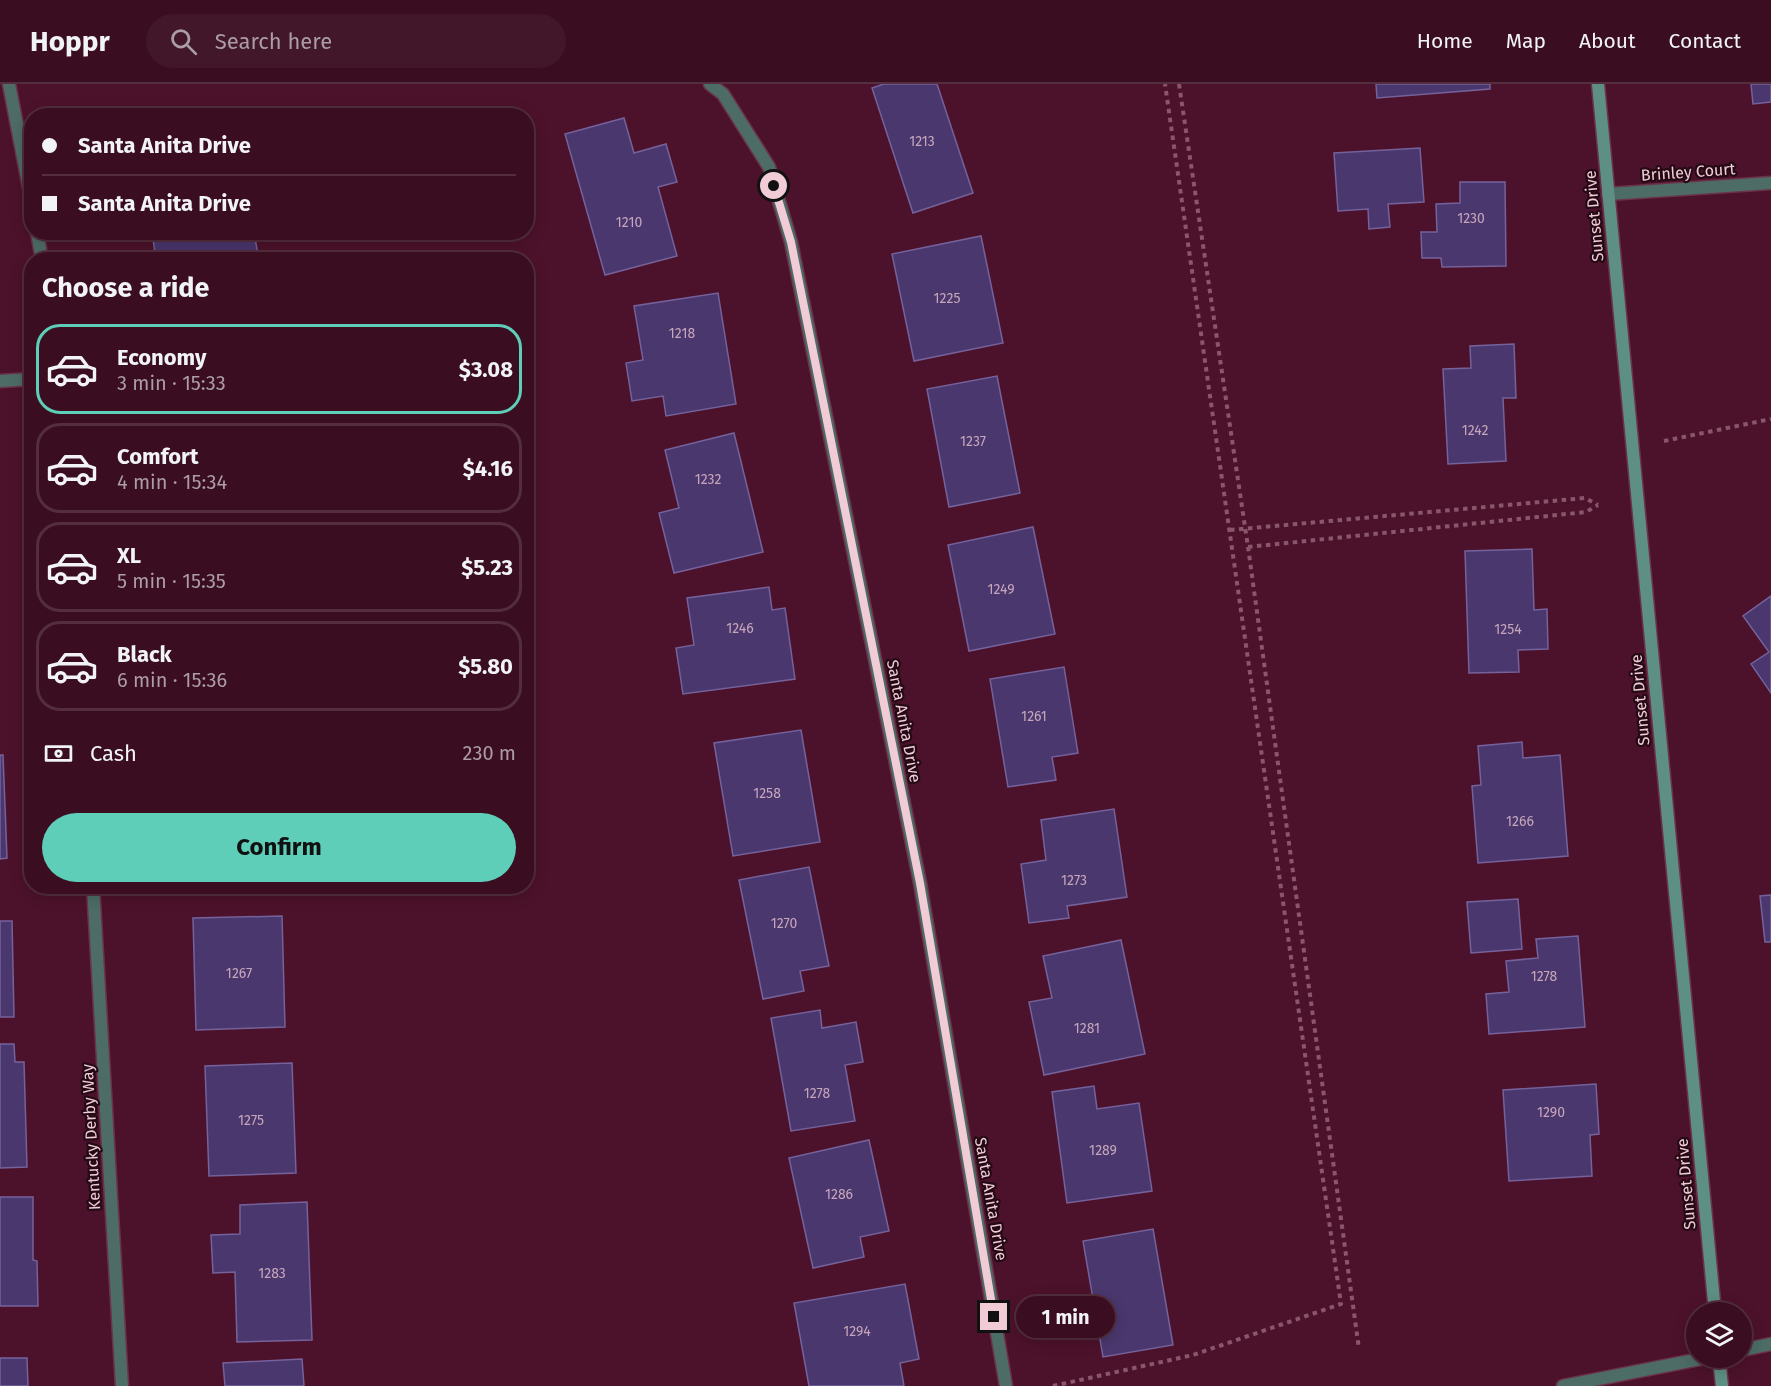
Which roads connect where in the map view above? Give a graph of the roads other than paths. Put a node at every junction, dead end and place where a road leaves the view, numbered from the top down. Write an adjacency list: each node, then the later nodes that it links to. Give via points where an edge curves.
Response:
1 (9, 84): 4 (street)
2 (710, 84): 16 (street, Santa Anita Drive, via 723,94 769,167 791,242 920,883)
3 (1598, 84): 6 (main road, Sunset Drive)
4 (24, 161)
5 (1771, 183): 6 (street, Brinley Court)
6 (1608, 194): 10 (main road, Sunset Drive)
7 (24, 380): 8 (street)
8 (0, 381)
9 (93, 894): 15 (street, Kentucky Derby Way)
10 (1714, 1302)
11 (1771, 1344): 12 (street)
12 (1752, 1348)
13 (1686, 1362): 17 (street)
14 (1720, 1368): 18 (main road)
15 (122, 1386)
16 (1006, 1386)
17 (1563, 1386)
18 (1722, 1386)

